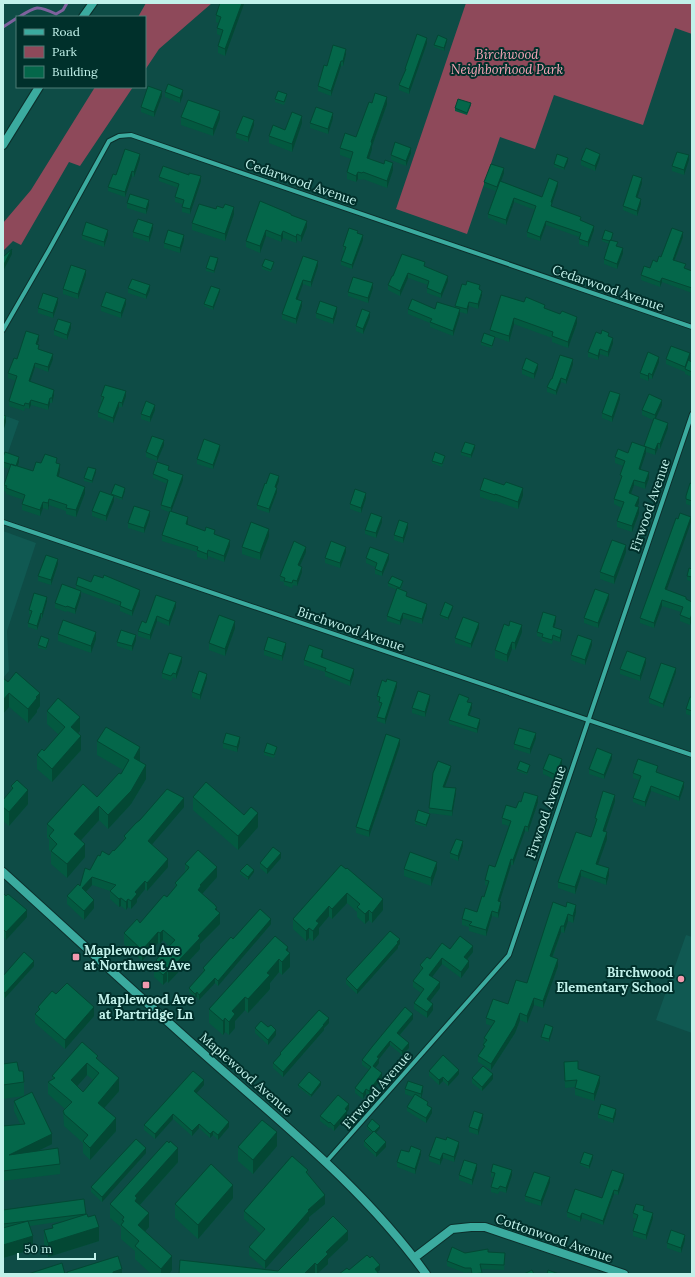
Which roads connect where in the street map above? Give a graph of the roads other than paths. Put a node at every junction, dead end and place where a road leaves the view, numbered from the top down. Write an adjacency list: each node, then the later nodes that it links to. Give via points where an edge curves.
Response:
1 (93, 3): 2 (street)
2 (84, 16)
3 (38, 88): 4 (street)
4 (3, 145)
5 (692, 327): 6 (street, Cedarwood Avenue, via 132,135 119,136 109,141)
6 (3, 330)
7 (692, 414): 9 (street, Firwood Avenue)
8 (3, 522): 9 (street, Birchwood Avenue)
9 (588, 720): 10 (street, Birchwood Avenue); 12 (street, Firwood Avenue, via 509,955)
10 (692, 755)
11 (3, 872): 12 (street, Maplewood Avenue)
12 (326, 1162): 13 (street, Maplewood Avenue, via 378,1214)
13 (414, 1258): 14 (street, Maplewood Avenue); 15 (street, Cottonwood Avenue, via 452,1229 485,1227)
14 (426, 1274)
15 (624, 1274)

